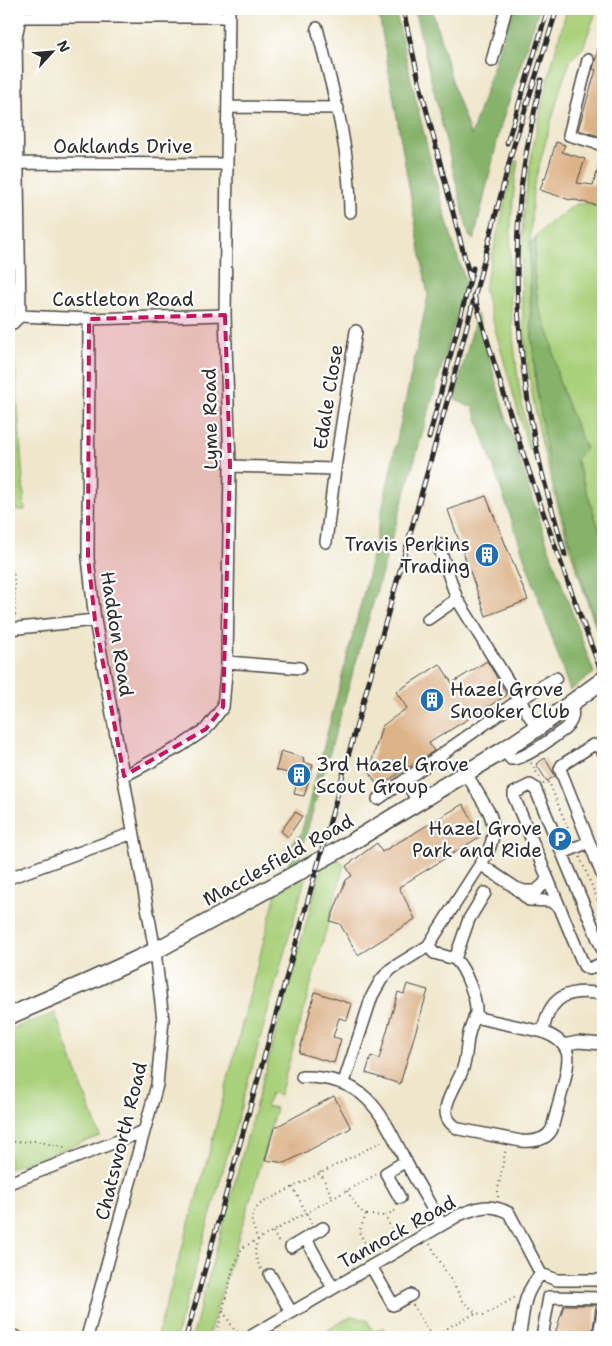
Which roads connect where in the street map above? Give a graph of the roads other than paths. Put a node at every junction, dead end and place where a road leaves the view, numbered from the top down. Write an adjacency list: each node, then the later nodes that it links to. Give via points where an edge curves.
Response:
1 (506, 9): 7 (street)
2 (19, 13): 3 (street); 5 (street)
3 (228, 13): 8 (street, Lyme Road)
4 (317, 28): 9 (street)
5 (12, 38): 11 (street)
6 (588, 60): 10 (street, via 569,135)
7 (492, 61)
8 (228, 107): 9 (street); 12 (street, Lyme Road)
9 (338, 108): 13 (street, via 349,175)
10 (603, 145)
11 (14, 164): 12 (street, Oaklands Drive); 14 (street)
12 (227, 164): 15 (street, Lyme Road)
13 (350, 212)
14 (14, 273): 16 (street)
15 (225, 315): 17 (street, Castleton Road); 20 (street, Lyme Road)
16 (20, 316): 17 (street, Castleton Road); 18 (street)
17 (89, 319): 26 (street, Haddon Road, via 88,558)
18 (9, 324)
19 (356, 331): 21 (street, Edale Close)
20 (230, 466): 21 (street, Edale Close); 28 (street, Lyme Road)
21 (335, 469): 22 (street, Edale Close)
22 (326, 542)
23 (438, 544): 24 (street)
24 (457, 599): 25 (street); 32 (street)
25 (428, 619)
26 (95, 620): 27 (street); 38 (street, Haddon Road)
27 (12, 628)
28 (227, 662): 29 (street); 38 (street, Lyme Road, via 223,707 206,729)
29 (300, 668)
30 (556, 678): 32 (street)
31 (603, 680): 33 (highway, Macclesfield Road)
32 (519, 700): 34 (street); 39 (street)
33 (571, 704): 34 (highway, Macclesfield Road); 35 (street, via 573,716 566,728 515,760)
34 (537, 728): 35 (highway, Macclesfield Road)
35 (504, 750): 37 (highway, Macclesfield Road)
36 (603, 752): 43 (street, via 593,745 560,769)
37 (466, 773): 41 (highway, Macclesfield Road); 45 (street, via 492,818 494,839)
38 (124, 776): 42 (street, Haddon Road)
39 (405, 780): 40 (street); 41 (street)
40 (378, 799)
41 (418, 801): 52 (highway, Macclesfield Road, via 338,851)
42 (133, 833): 47 (street); 52 (street, Haddon Road)
43 (589, 842): 44 (street); 46 (street)
44 (562, 853): 48 (street, via 534,787 530,785 515,791 514,796); 53 (street)
45 (480, 864): 49 (street); 54 (street)
46 (603, 877)
47 (9, 878)
48 (547, 878): 49 (street, via 536,891); 51 (street)
49 (516, 888): 51 (street, via 529,900 550,901)
50 (485, 893): 55 (street, via 469,919)
51 (559, 907): 56 (street, via 584,966 589,969)
52 (155, 951): 58 (highway, Macclesfield Road); 65 (street, Chatsworth Road, via 163,1020 157,1085)
53 (603, 951)
54 (422, 952): 55 (street); 64 (street, via 391,969 381,980 372,996)
55 (455, 959): 59 (street, via 473,994)
56 (603, 963)
57 (603, 994): 60 (street, via 583,991 558,999 547,1014)
58 (9, 1016)
59 (474, 1017): 60 (street); 62 (street, via 463,1070 448,1101 448,1116 459,1129 529,1142 549,1135 568,1063 568,1053)
60 (543, 1032): 62 (street)
61 (603, 1044): 62 (street, via 578,1042)
62 (563, 1045)
63 (302, 1077): 64 (street)
64 (344, 1082): 66 (street, via 366,1098 393,1134)
65 (144, 1131): 67 (street); 88 (street, Chatsworth Road)
66 (406, 1161): 68 (street, via 386,1173); 69 (street)
67 (9, 1183)
68 (400, 1203)
69 (442, 1225): 73 (street, Tannock Road); 74 (street, Tannock Road, via 474,1209 499,1208 509,1213)
70 (323, 1228): 71 (street)
71 (306, 1239): 72 (street); 78 (street)
72 (291, 1247)
73 (374, 1264): 78 (street, Tannock Road); 79 (street, via 393,1305)
74 (541, 1274): 76 (street); 89 (street, via 524,1301)
75 (270, 1275): 83 (street)
76 (565, 1280): 77 (street); 80 (street)
77 (603, 1280)
78 (333, 1288): 83 (street, Tannock Road)
79 (410, 1296)
80 (563, 1297): 81 (street, via 602,1298); 90 (street, via 549,1297)
81 (603, 1302)
82 (603, 1311): 86 (street)
83 (291, 1312): 84 (street, Tannock Road, via 266,1322)
84 (253, 1334)
85 (9, 1335): 87 (street)
86 (599, 1335)
87 (17, 1337)
88 (87, 1337)
89 (519, 1337)
90 (542, 1337)

